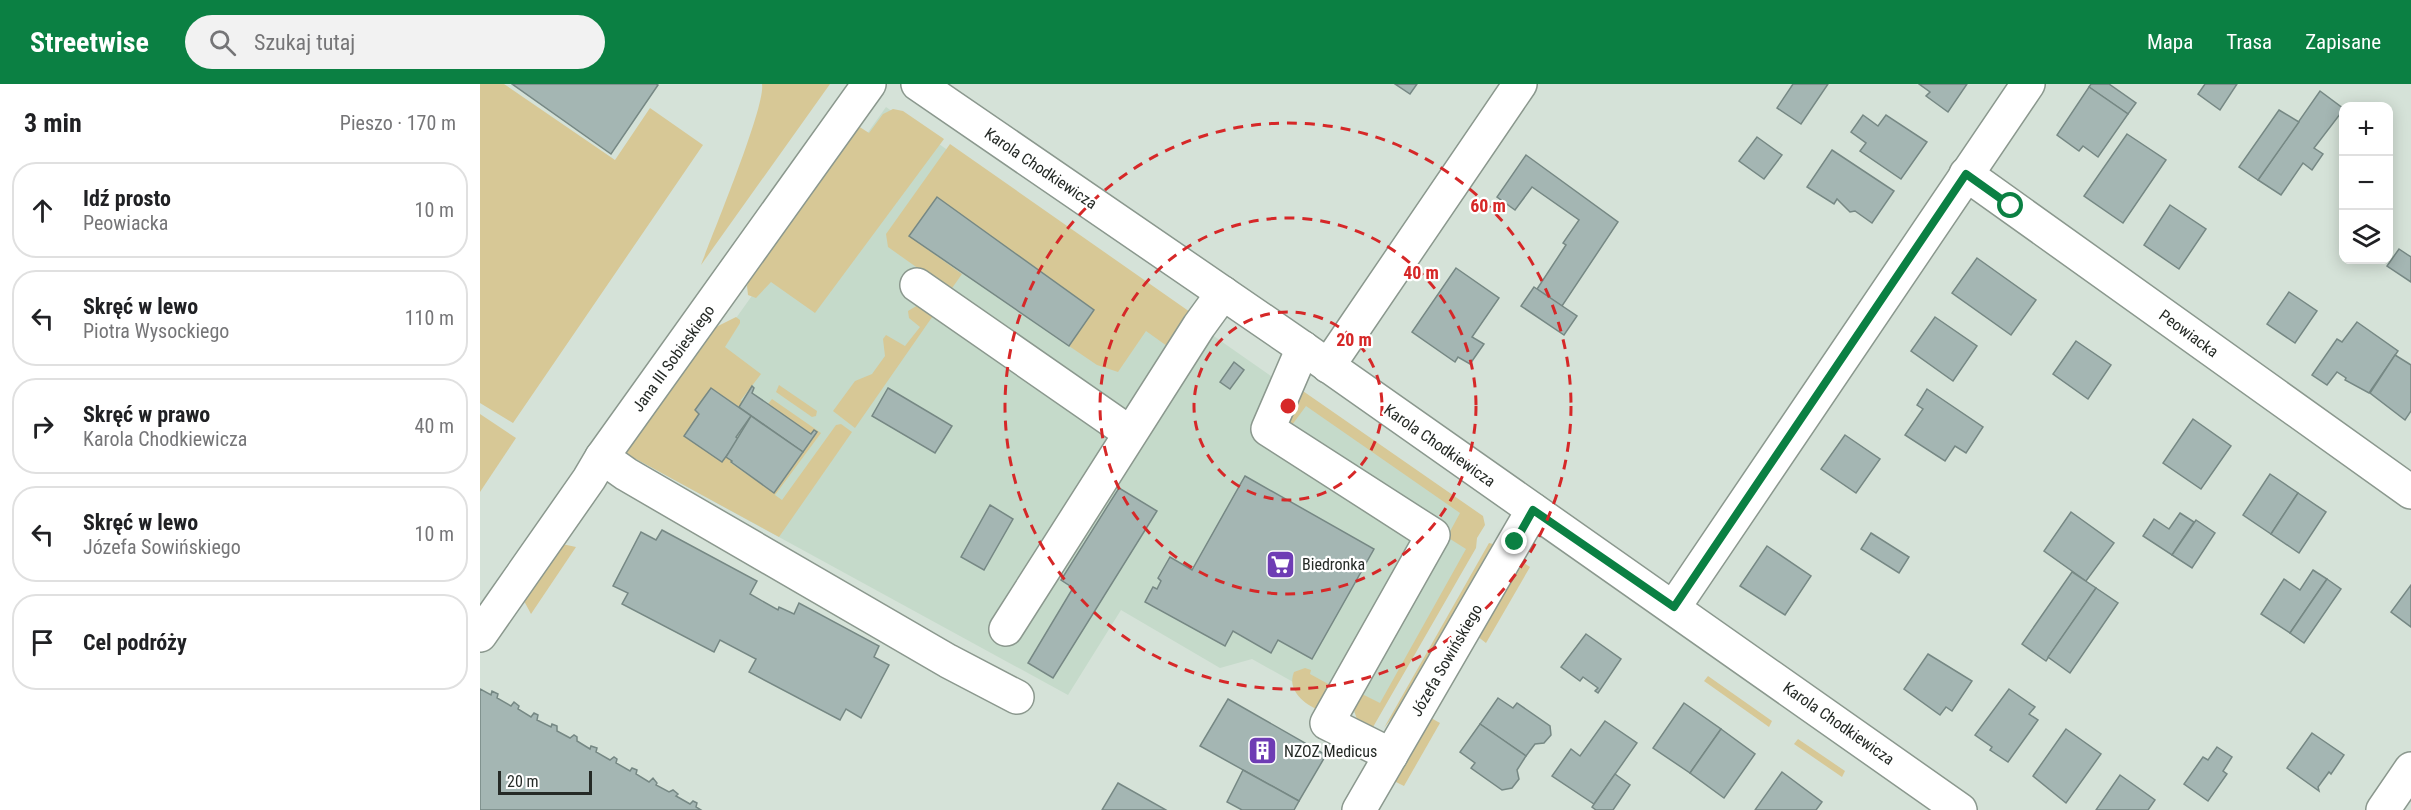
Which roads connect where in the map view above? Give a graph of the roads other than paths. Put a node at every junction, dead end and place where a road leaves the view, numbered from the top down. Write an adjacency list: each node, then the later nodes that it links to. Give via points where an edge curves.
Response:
1 (869, 84): 10 (street, Jana III Sobieskiego)
2 (918, 84): 7 (street, Karola Chodkiewicza)
3 (1520, 84): 8 (street)
4 (2028, 84): 5 (street)
5 (1966, 174): 11 (street, Peowiacka); 13 (street)
6 (917, 285): 9 (street)
7 (1223, 293): 8 (street, Karola Chodkiewicza); 9 (street)
8 (1316, 357): 12 (street, Karola Chodkiewicza); 17 (street, via 1268,429 1433,535 1328,723)
9 (1130, 433): 14 (street)
10 (602, 457): 15 (street, Jana III Sobieskiego); 16 (street, via 948,661)
11 (2411, 492)
12 (1533, 510): 13 (street, Karola Chodkiewicza); 17 (street, Józefa Sowińskiego)
13 (1674, 607): 20 (street, Karola Chodkiewicza)
14 (1006, 628)
15 (480, 635)
16 (1017, 697)
17 (1391, 755): 19 (street, Józefa Sowińskiego)
18 (2411, 769): 21 (street)
19 (1359, 810)
20 (1960, 810)
21 (2383, 810)

